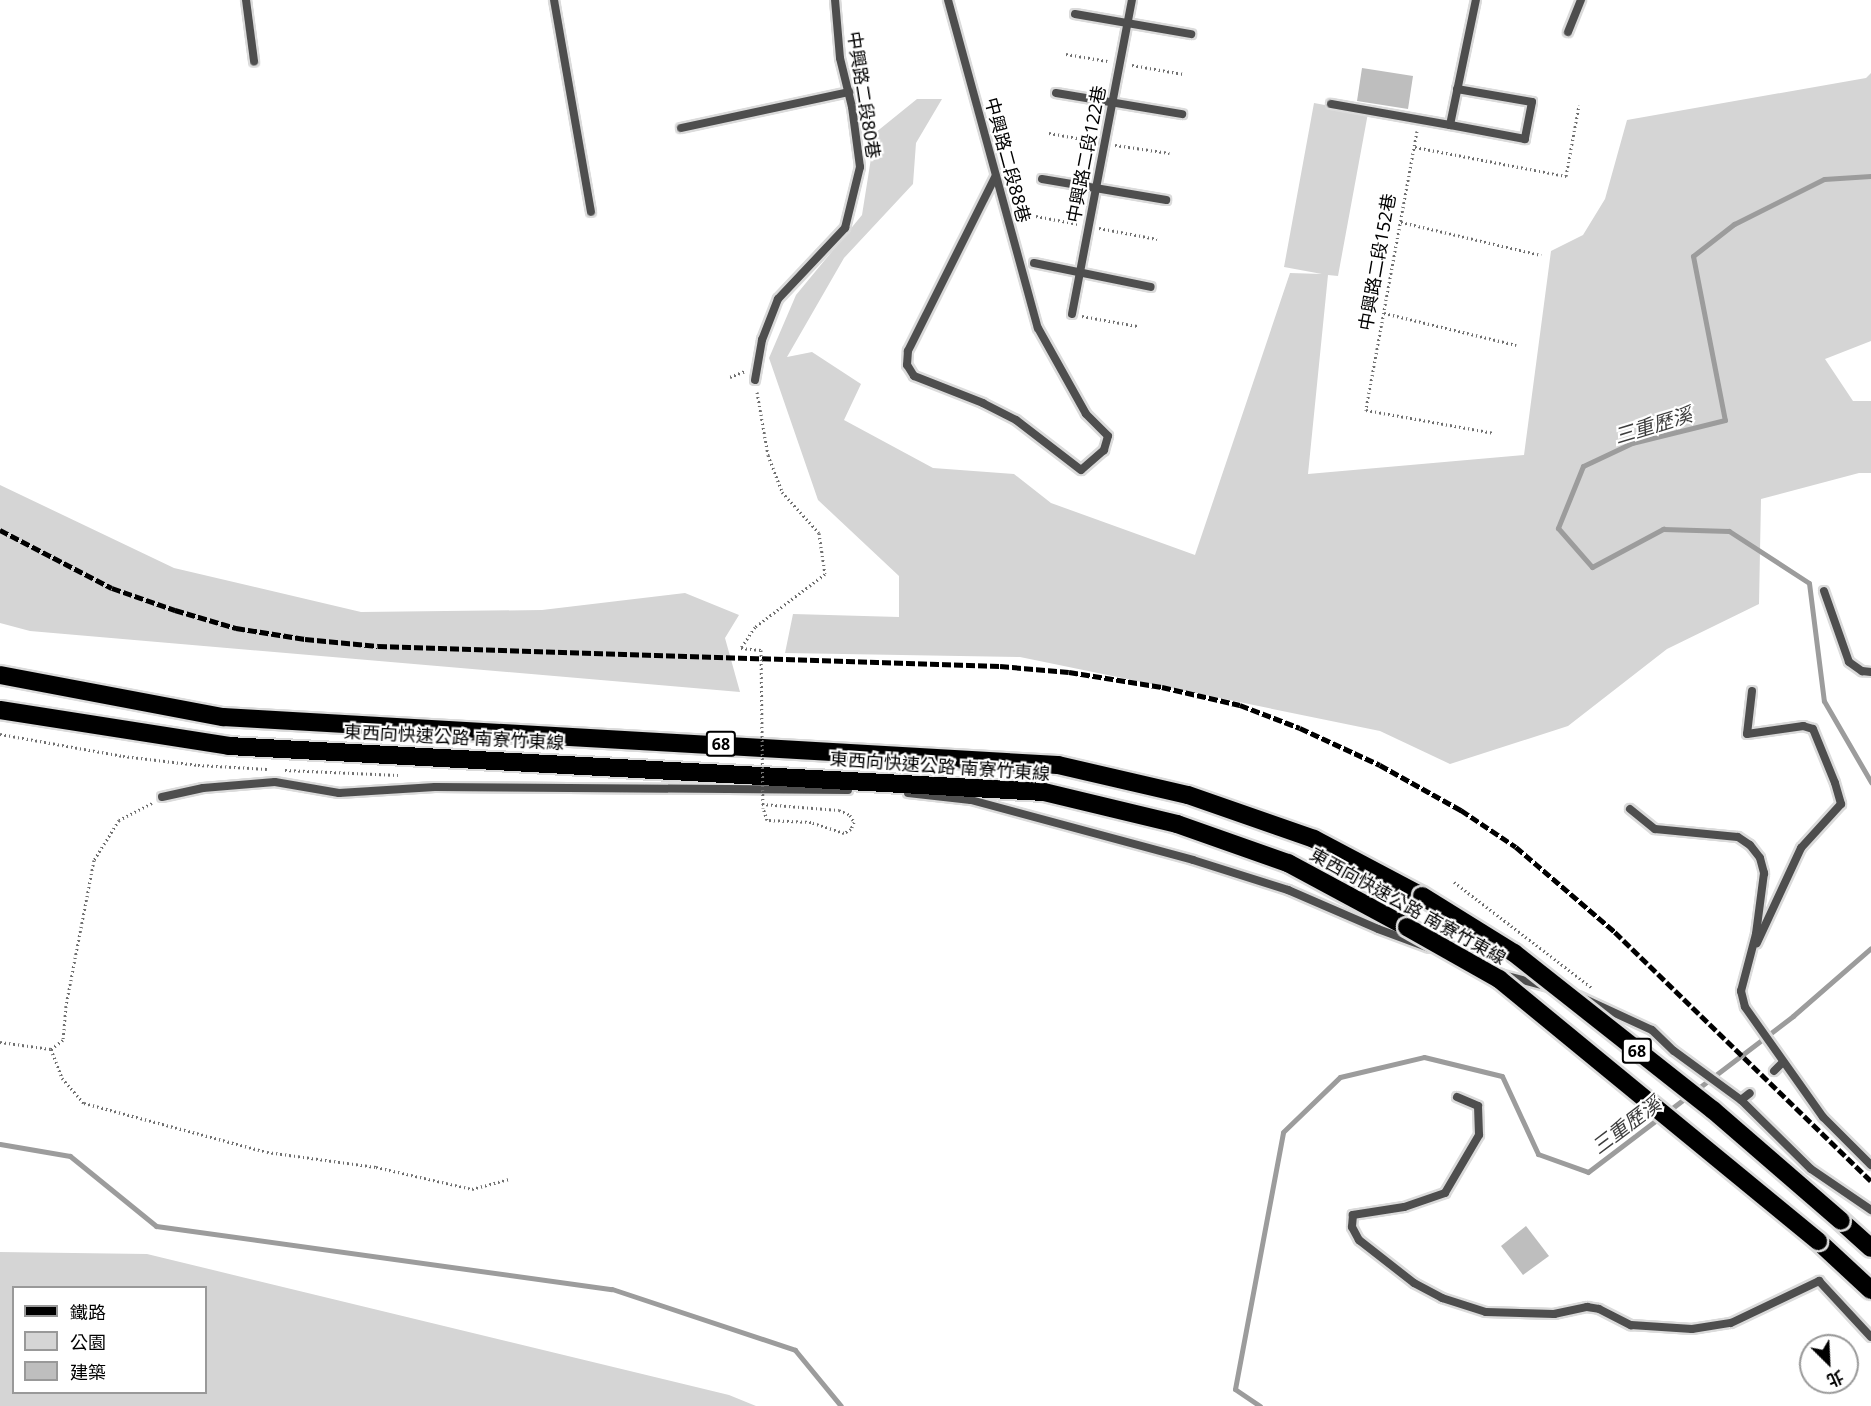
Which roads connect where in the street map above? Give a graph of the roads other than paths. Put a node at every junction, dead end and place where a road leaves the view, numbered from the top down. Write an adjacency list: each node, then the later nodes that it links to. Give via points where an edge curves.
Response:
1 (246, 0): 12 (lane)
2 (554, 0): 25 (lane)
3 (835, 0): 14 (lane, 中興路二段80巷, via 840,58)
4 (948, 0): 21 (lane, 中興路二段88巷)
5 (1132, 0): 9 (lane, 中興路二段122巷)
6 (1476, 0): 13 (lane)
7 (1581, 0): 10 (lane)
8 (1075, 14): 9 (lane)
9 (1128, 23): 11 (lane); 16 (lane, 中興路二段122巷)
10 (1568, 32)
11 (1191, 34)
12 (254, 61)
13 (1458, 89): 19 (lane); 19 (lane, via 1532,102 1525,139)
14 (849, 92): 20 (lane); 30 (lane, 中興路二段80巷, via 860,167 845,228 778,299 762,340)
15 (1056, 93): 16 (lane)
16 (1113, 103): 18 (lane); 23 (lane, 中興路二段122巷)
17 (1331, 104): 19 (lane)
18 (1182, 114)
19 (1450, 125)
20 (681, 128)
21 (995, 177): 21 (lane, 中興路二段88巷, via 1038,328 1086,414 1108,436 1104,450 1081,470 1016,420 914,376 907,365 908,351)
22 (1042, 180): 23 (lane)
23 (1096, 190): 24 (lane); 27 (lane, 中興路二段122巷)
24 (1166, 200)
25 (591, 212)
26 (1034, 263): 27 (lane)
27 (1080, 273): 28 (lane); 29 (lane, 中興路二段122巷)
28 (1150, 287)
29 (1072, 314)
30 (755, 380)
31 (1824, 591): 32 (lane, via 1849,662)
32 (1871, 672)
33 (0, 675): 46 (highway, 東西向快速公路 南寮竹東線 / 68, bridge, via 224,717 1058,765 1188,795 1314,839 1422,896 1514,953 1713,1110)
34 (1752, 691): 38 (lane, via 1747,734 1803,726 1813,729 1841,804 1801,848)
35 (0, 710): 47 (highway, 東西向快速公路 南寮竹東線 / 68, bridge, via 229,746 1044,792 1177,824 1288,863 1499,978 1818,1241)
36 (162, 797): 43 (lane, via 203,788 275,782 339,793 435,787 782,788 897,791 971,800 1288,890 1378,929 1487,969 1575,994 1652,1030)
37 (1630, 809): 38 (lane, via 1655,829 1738,837 1750,845 1760,858 1764,873)
38 (1750, 957): 39 (lane, via 1741,991 1745,1007)
39 (1782, 1063): 40 (lane); 44 (lane, via 1823,1117)
40 (1774, 1071)
41 (1750, 1093): 43 (lane)
42 (1457, 1097): 48 (lane, via 1478,1106 1479,1135 1444,1193 1404,1207 1353,1215 1352,1227 1359,1240 1414,1283 1442,1298 1486,1312 1554,1314 1587,1307 1631,1325 1692,1329 1731,1323 1819,1281)
43 (1741, 1100): 45 (lane, via 1811,1169)
44 (1871, 1165)
45 (1871, 1210)
46 (1871, 1248)
47 (1871, 1290)
48 (1871, 1337)

